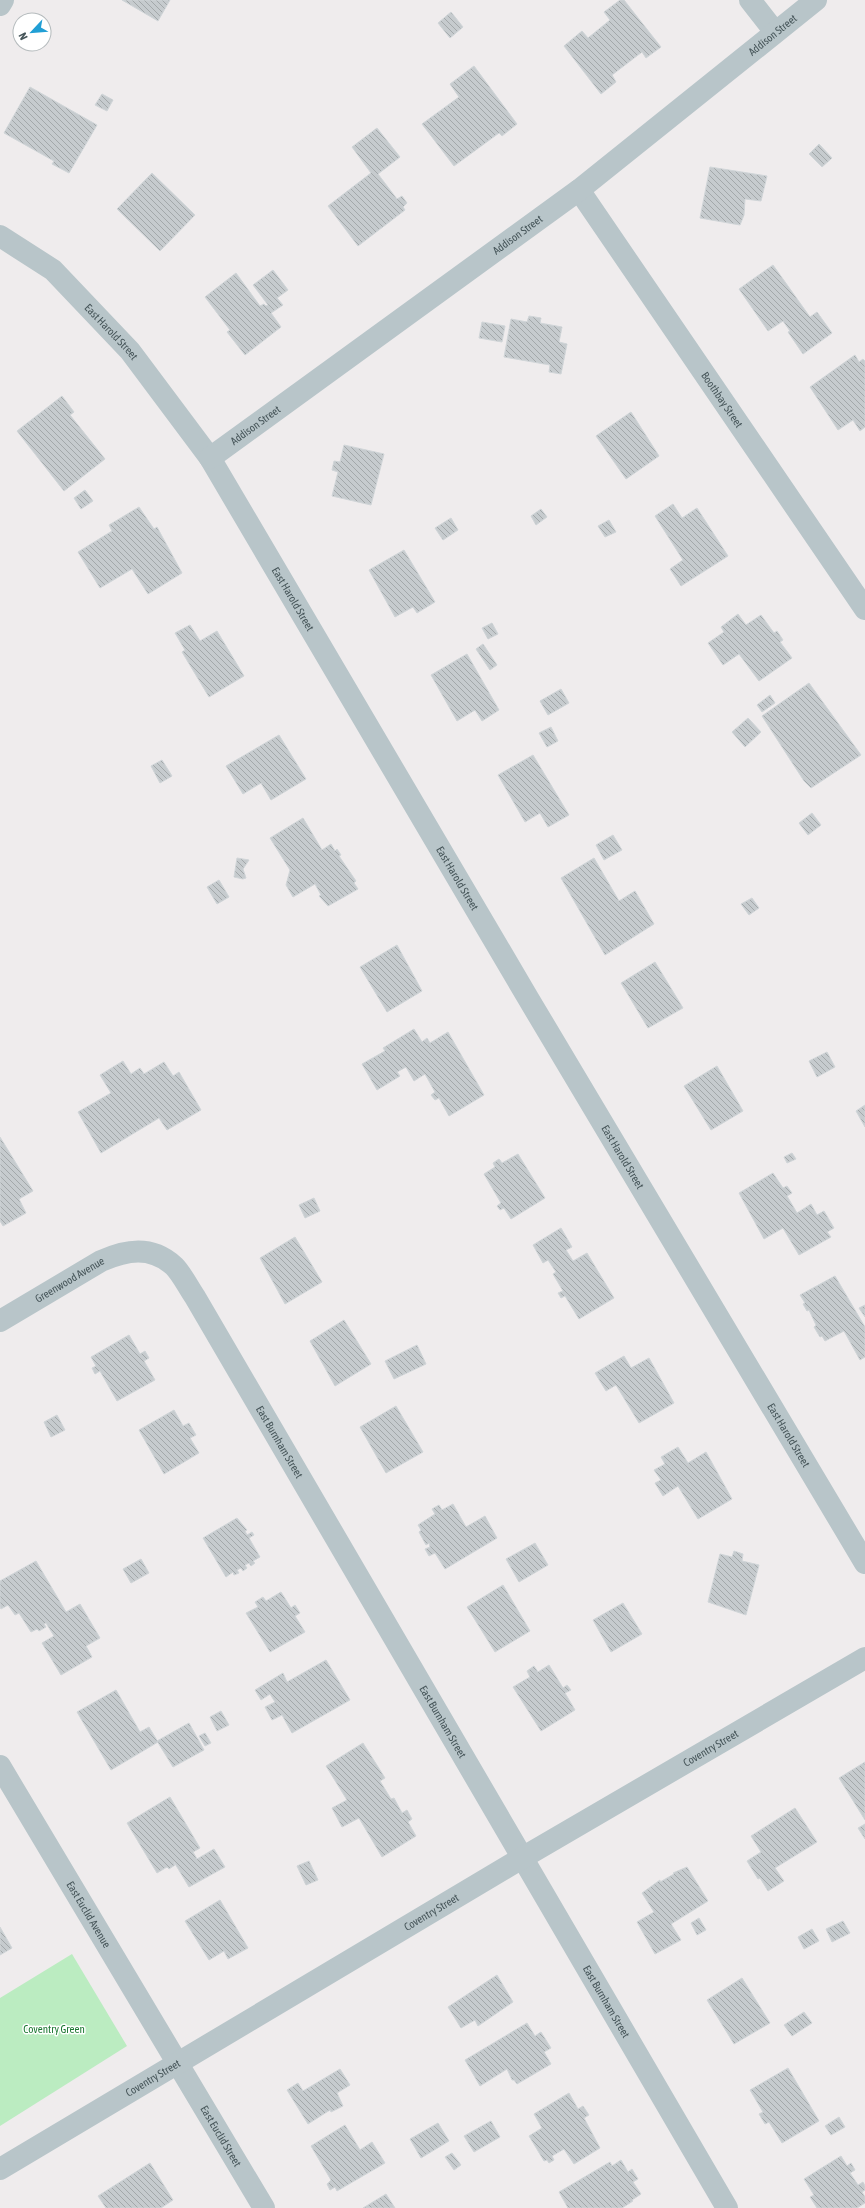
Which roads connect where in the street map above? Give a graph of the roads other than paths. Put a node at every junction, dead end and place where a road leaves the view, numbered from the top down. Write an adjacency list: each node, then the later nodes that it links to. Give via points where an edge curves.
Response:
1 (3, 0): 4 (street)
2 (750, 0): 5 (street)
3 (816, 0): 5 (street, Addison Street)
4 (0, 5)
5 (775, 32): 6 (street, Addison Street)
6 (579, 190): 8 (street, Addison Street); 9 (street, Boothbay Street)
7 (0, 236): 8 (street, East Harold Street, via 53,270 130,351)
8 (210, 458): 12 (street, East Harold Street, via 524,992)
9 (865, 609)
10 (143, 1251): 11 (street, Greenwood Avenue, via 118,1253 101,1261); 15 (street, East Burnham Street, via 159,1256 174,1266 195,1297)
11 (0, 1321)
12 (865, 1563)
13 (865, 1658): 15 (street, Coventry Street)
14 (0, 1766): 16 (street, East Euclid Avenue)
15 (522, 1858): 16 (street, Coventry Street); 19 (street, East Burnham Street)
16 (179, 2062): 17 (street, Coventry Street); 18 (street, East Euclid Street)
17 (0, 2169)
18 (264, 2208)
19 (727, 2208)

